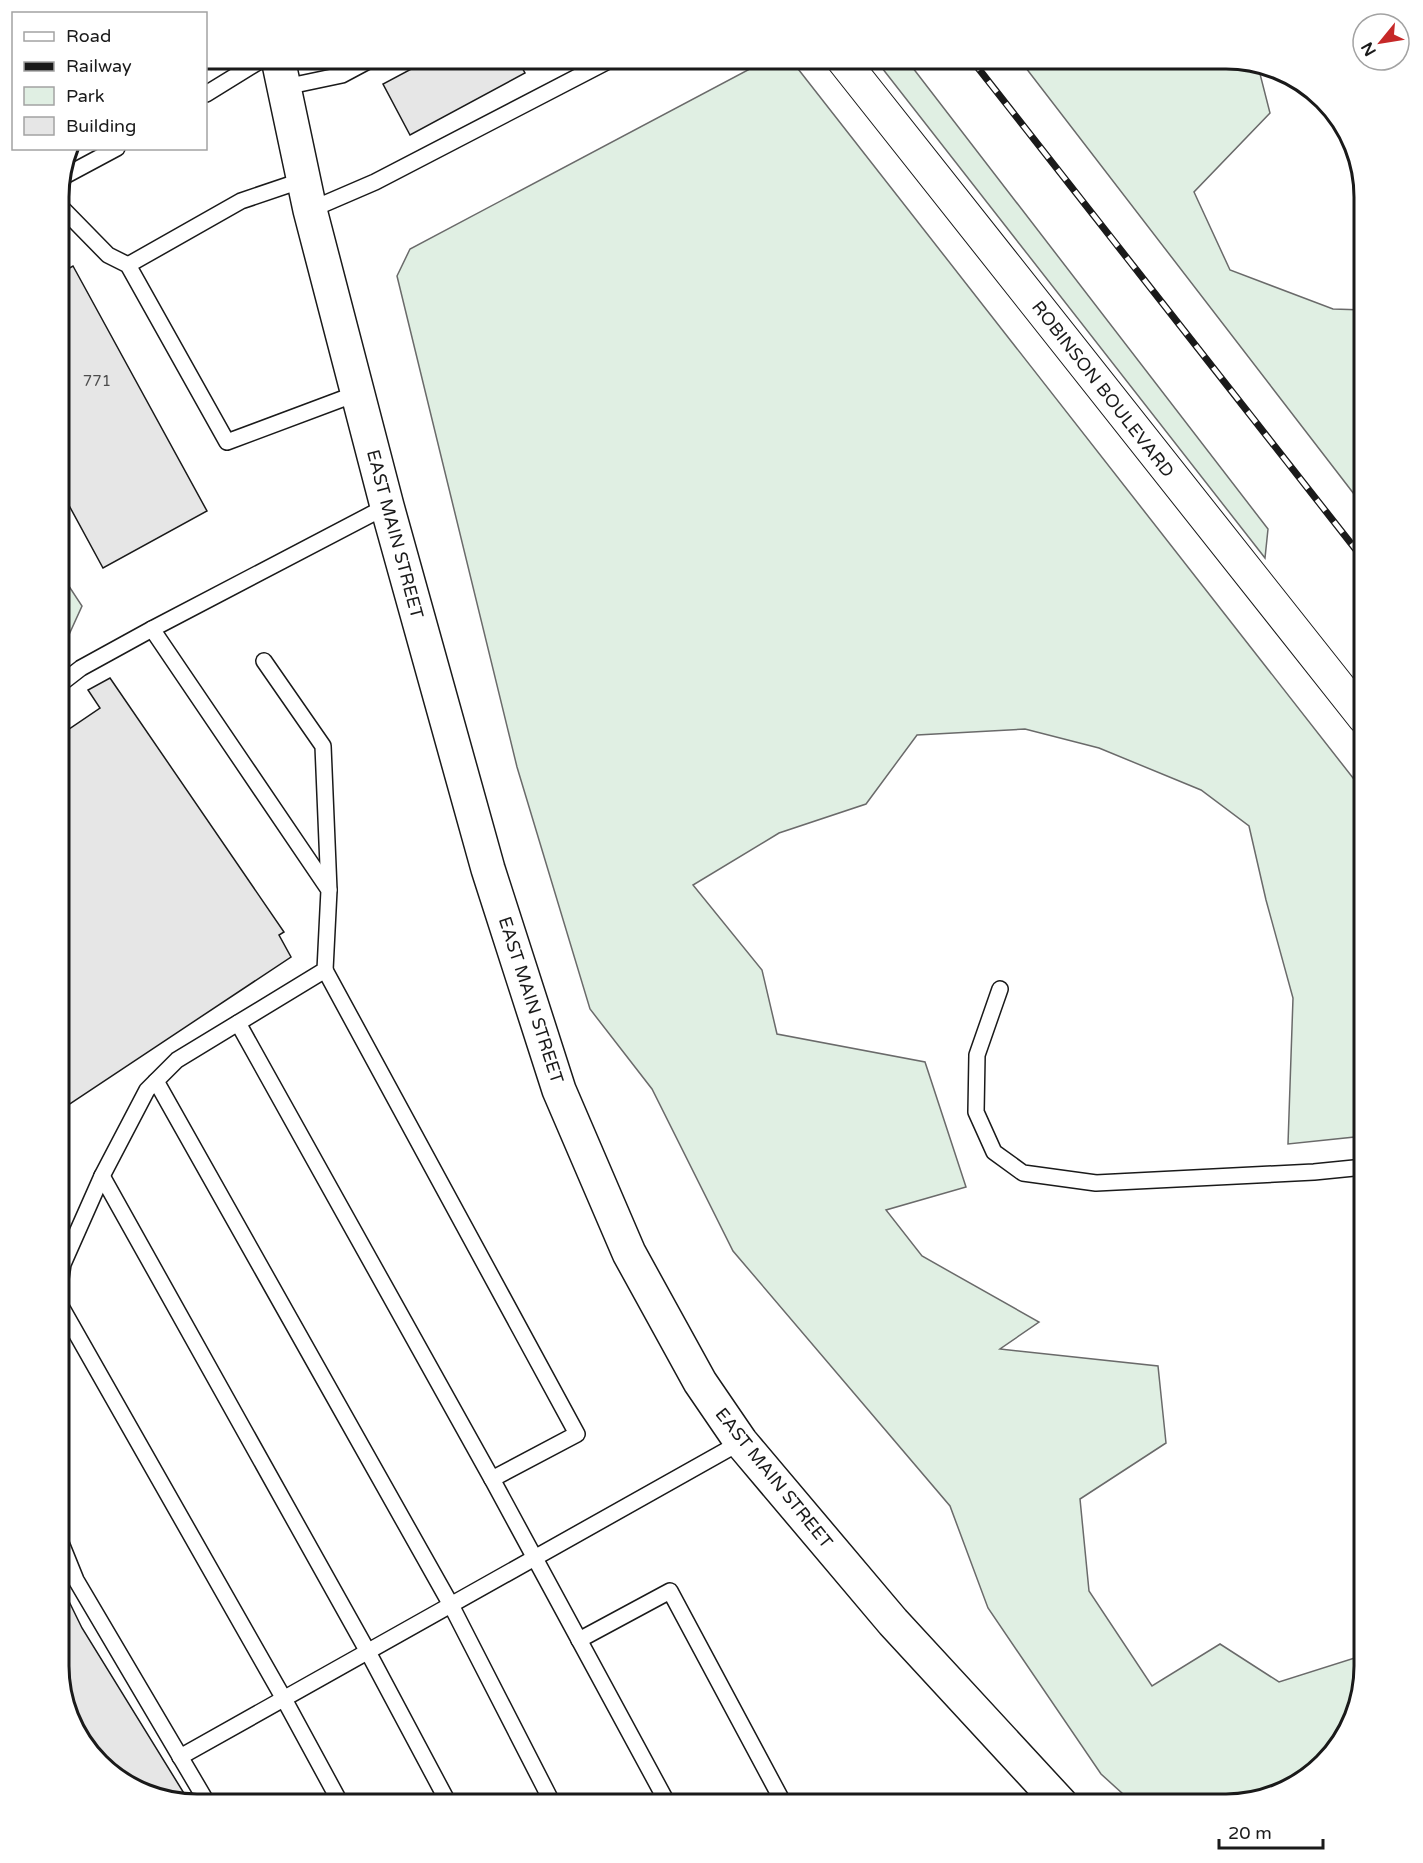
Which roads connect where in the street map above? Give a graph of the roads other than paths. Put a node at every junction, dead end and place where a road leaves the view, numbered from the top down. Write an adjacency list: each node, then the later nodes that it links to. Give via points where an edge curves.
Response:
1 (246, 69): 6 (lane)
2 (353, 69): 5 (lane, via 342,75)
3 (593, 69): 9 (lane, via 375,182)
4 (850, 69): 17 (street, ROBINSON BOULEVARD)
5 (282, 73): 9 (main road, EAST MAIN STREET)
6 (207, 93)
7 (113, 150): 8 (lane)
8 (71, 173)
9 (307, 195): 11 (lane, via 241,201); 12 (main road, EAST MAIN STREET)
10 (69, 215): 11 (lane, via 108,255)
11 (128, 265): 12 (lane, via 227,442)
12 (358, 393): 13 (main road, EAST MAIN STREET)
13 (387, 506): 14 (lane); 27 (main road, EAST MAIN STREET, via 488,868 560,1090 629,1253 700,1382)
14 (152, 629): 16 (lane); 18 (lane)
15 (264, 661): 18 (lane, via 323,746)
16 (69, 677)
17 (1354, 704)
18 (329, 890): 19 (lane)
19 (326, 970): 21 (lane); 28 (lane, via 577,1434)
20 (1000, 990): 23 (lane, via 977,1054 976,1112 994,1152 1023,1173 1096,1183)
21 (238, 1023): 22 (lane, via 177,1060); 28 (lane)
22 (156, 1081): 24 (lane, via 147,1090); 31 (lane)
23 (1354, 1168)
24 (102, 1176): 25 (lane); 33 (lane)
25 (69, 1250)
26 (69, 1321): 34 (lane)
27 (741, 1442): 29 (lane); 42 (main road, EAST MAIN STREET, via 893,1622)
28 (492, 1479): 29 (lane)
29 (535, 1559): 31 (lane); 32 (lane)
30 (69, 1564): 35 (lane)
31 (451, 1605): 33 (lane); 39 (lane)
32 (579, 1640): 40 (lane); 41 (lane, via 670,1591)
33 (368, 1652): 34 (lane); 38 (lane)
34 (284, 1699): 35 (lane); 37 (lane)
35 (180, 1757): 36 (lane)
36 (202, 1794)
37 (336, 1794)
38 (444, 1794)
39 (548, 1794)
40 (663, 1794)
41 (779, 1794)
42 (1053, 1794)

